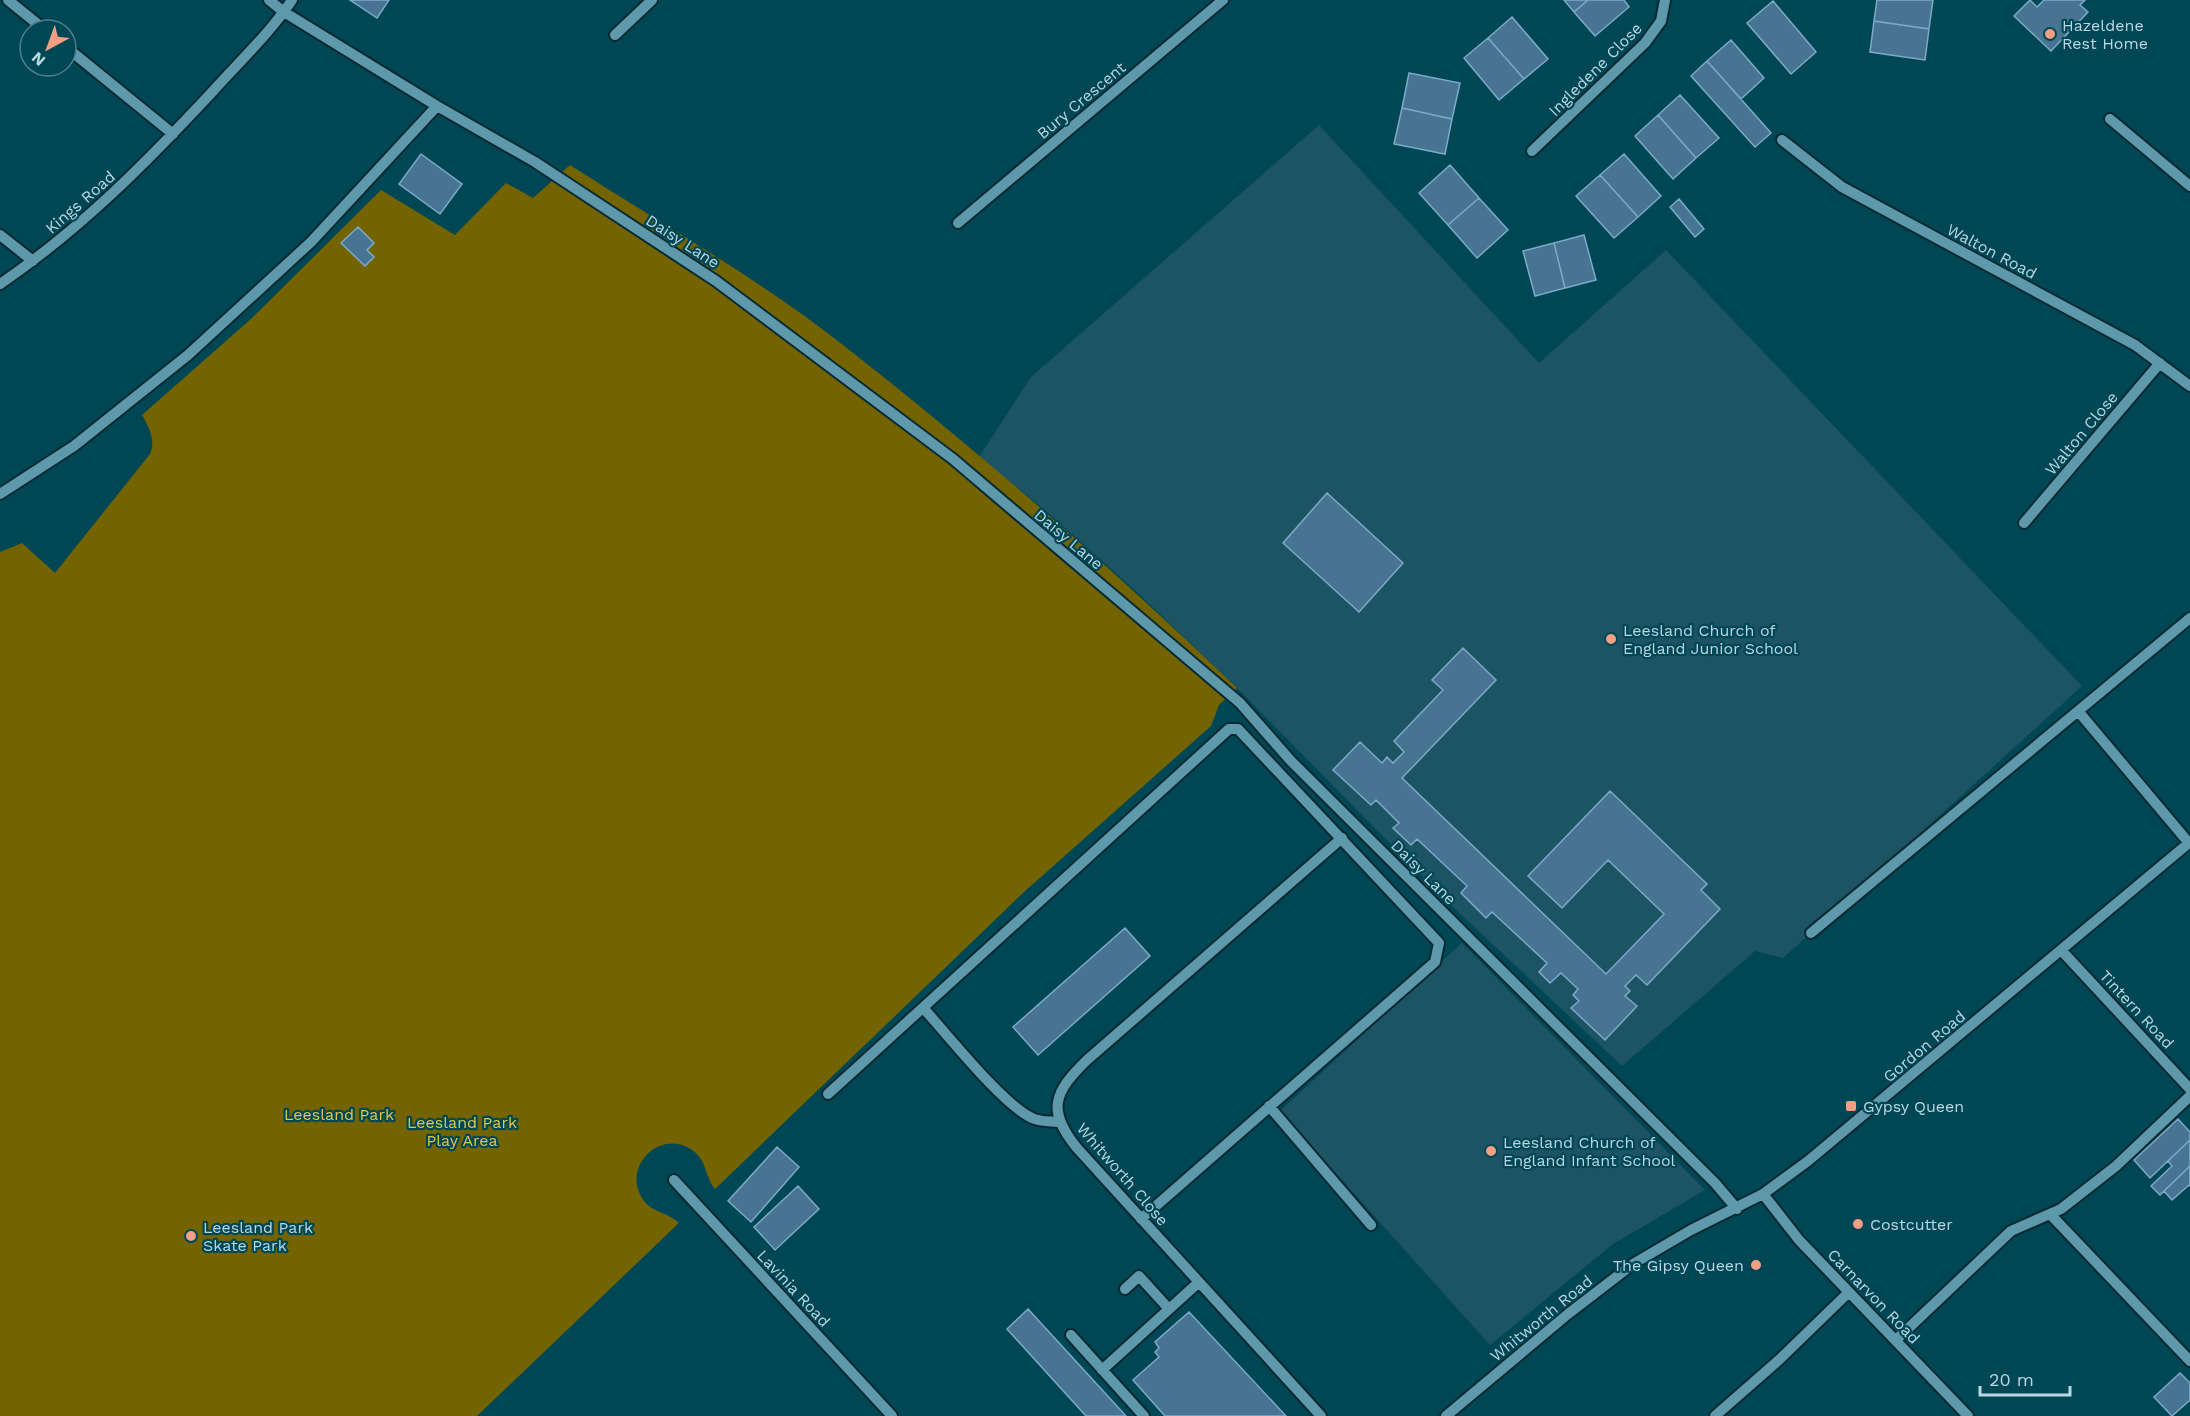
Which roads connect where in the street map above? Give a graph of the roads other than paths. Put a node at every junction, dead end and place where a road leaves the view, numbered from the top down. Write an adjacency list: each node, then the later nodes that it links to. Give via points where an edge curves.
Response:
1 (8, 0): 8 (street)
2 (269, 0): 7 (street, Daisy Lane)
3 (292, 0): 7 (street, Kings Road)
4 (652, 0): 9 (street)
5 (1223, 0): 17 (street, Bury Crescent)
6 (1665, 0): 15 (street, Ingledene Close, via 1661,21 1645,43)
7 (284, 12): 11 (street, Daisy Lane); 13 (street, Kings Road)
8 (30, 18)
9 (615, 35)
10 (78, 57): 13 (street)
11 (437, 106): 23 (street, via 311,242 188,355 74,446); 39 (street, Daisy Lane, via 535,162 716,281 953,459 1240,703 1291,761)
12 (2110, 119): 16 (street)
13 (173, 134): 19 (street, Kings Road, via 125,184)
14 (1782, 140): 21 (street, Walton Road, via 1842,186 2135,345)
15 (1532, 151)
16 (2190, 186)
17 (958, 223)
18 (0, 235): 19 (street)
19 (33, 261): 20 (street, Kings Road)
20 (0, 284)
21 (2160, 363): 22 (street, Walton Road); 24 (street, Walton Close)
22 (2190, 386)
23 (0, 494)
24 (2024, 523)
25 (2190, 618): 26 (street)
26 (2078, 711): 28 (street); 29 (street)
27 (1342, 838): 31 (street, via 1238,729 1229,729); 35 (street, via 1439,943 1436,962); 36 (street, Whitworth Close, via 1073,1074 1059,1095)
28 (2189, 842): 30 (street, Gordon Road)
29 (1811, 933)
30 (2061, 950): 32 (street, Tintern Road); 38 (street, Gordon Road)
31 (924, 1009): 33 (street); 36 (street, via 1023,1113 1034,1119)
32 (2190, 1089)
33 (828, 1094)
34 (2190, 1096): 40 (street, via 2116,1166)
35 (1269, 1106): 41 (street); 42 (street)
36 (1059, 1122): 41 (street, Whitworth Close, via 1077,1148)
37 (674, 1180): 52 (street, Lavinia Road)
38 (1763, 1194): 39 (street, Gordon Road); 46 (street, Carnarvon Road, via 1799,1240)
39 (1737, 1209): 43 (street, Gordon Road)
40 (2050, 1214): 49 (street, via 2011,1231); 50 (street)
41 (1141, 1219): 44 (street, Whitworth Close)
42 (1371, 1225)
43 (1659, 1248): 55 (street, Whitworth Road, via 1568,1314)
44 (1199, 1282): 47 (street); 54 (street, Whitworth Close)
45 (1125, 1290): 47 (street, via 1139,1276)
46 (1849, 1292): 49 (street, Carnarvon Road); 56 (street)
47 (1169, 1310): 51 (street)
48 (1071, 1335): 51 (street)
49 (1896, 1340): 57 (street, Carnarvon Road)
50 (2190, 1361)
51 (1102, 1370): 53 (street)
52 (892, 1416)
53 (1144, 1416)
54 (1321, 1416)
55 (1446, 1416)
56 (1715, 1416)
57 (1968, 1416)

